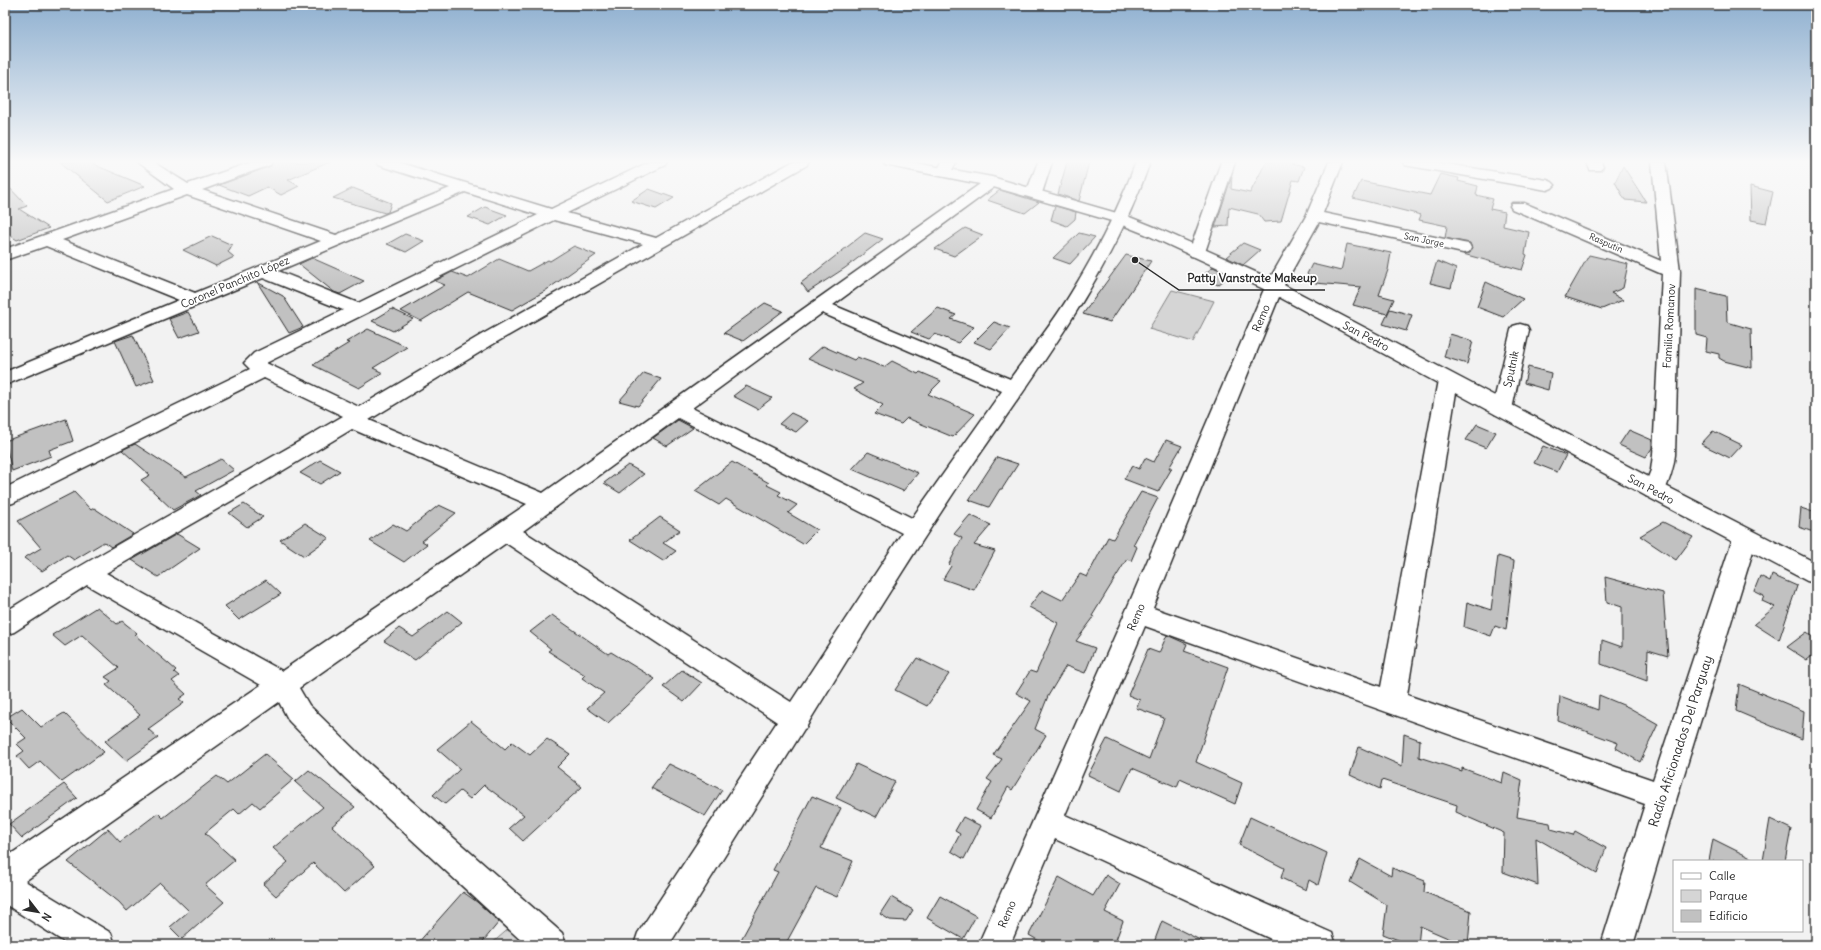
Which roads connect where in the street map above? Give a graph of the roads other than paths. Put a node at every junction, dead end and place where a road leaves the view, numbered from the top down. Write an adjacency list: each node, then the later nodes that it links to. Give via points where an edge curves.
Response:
1 (137, 206): 17 (street)
2 (235, 206): 18 (street)
3 (418, 206): 18 (street, Coronel Panchito López)
4 (527, 206): 14 (street)
5 (567, 206): 14 (street)
6 (723, 206): 19 (street)
7 (958, 206): 27 (street)
8 (1079, 206): 16 (street, San Pedro)
9 (1127, 206): 16 (street)
10 (1213, 206): 21 (street)
11 (1318, 206): 15 (street, Remo)
12 (1518, 206): 24 (street, Rasputin)
13 (1664, 206): 24 (street, Familia Romanov)
14 (551, 214): 19 (street); 28 (street)
15 (1314, 216): 20 (street, San Jorge); 25 (street, Remo)
16 (1121, 219): 21 (street, San Pedro); 33 (street, via 1079,295)
17 (46, 240): 22 (street); 26 (street)
18 (335, 240): 23 (street, Coronel Panchito López)
19 (657, 243): 36 (street, via 488,339)
20 (1463, 248)
21 (1197, 252): 25 (street, San Pedro)
22 (5, 255)
23 (262, 271): 26 (street, Coronel Panchito López); 28 (street)
24 (1671, 271): 37 (street, Familia Romanov, via 1664,455 1662,470)
25 (1274, 287): 32 (street, San Pedro); 45 (street, Remo)
26 (193, 299): 31 (street, Coronel Panchito López)
27 (820, 306): 33 (street); 34 (street)
28 (357, 309): 30 (street, via 261,357 254,363)
29 (1520, 330): 35 (street, Sputnik)
30 (264, 370): 36 (street); 38 (street)
31 (5, 378)
32 (1448, 380): 35 (street, San Pedro); 48 (street)
33 (1015, 389): 40 (street)
34 (676, 408): 39 (street); 40 (street)
35 (1502, 409): 37 (street, San Pedro)
36 (357, 418): 39 (street); 43 (street)
37 (1654, 490): 42 (street, San Pedro)
38 (5, 497)
39 (546, 503): 41 (street)
40 (916, 530): 49 (street)
41 (506, 531): 47 (street); 49 (street)
42 (1745, 538): 44 (street, San Pedro); 50 (street, Radio Aficionados Del Parguay)
43 (86, 573): 46 (street); 47 (street)
44 (1816, 574)
45 (1138, 613): 48 (street); 51 (street, Remo)
46 (5, 625)
47 (282, 684): 52 (street); 55 (street, via 299,713 355,770)
48 (1392, 702): 50 (street)
49 (796, 720): 56 (street)
50 (1662, 797): 59 (street, Radio Aficionados Del Parguay)
51 (1047, 821): 57 (street, Remo); 58 (street)
52 (5, 876)
53 (5, 886): 54 (street)
54 (99, 945)
55 (550, 945)
56 (650, 945)
57 (994, 945)
58 (1320, 945)
59 (1616, 945)

